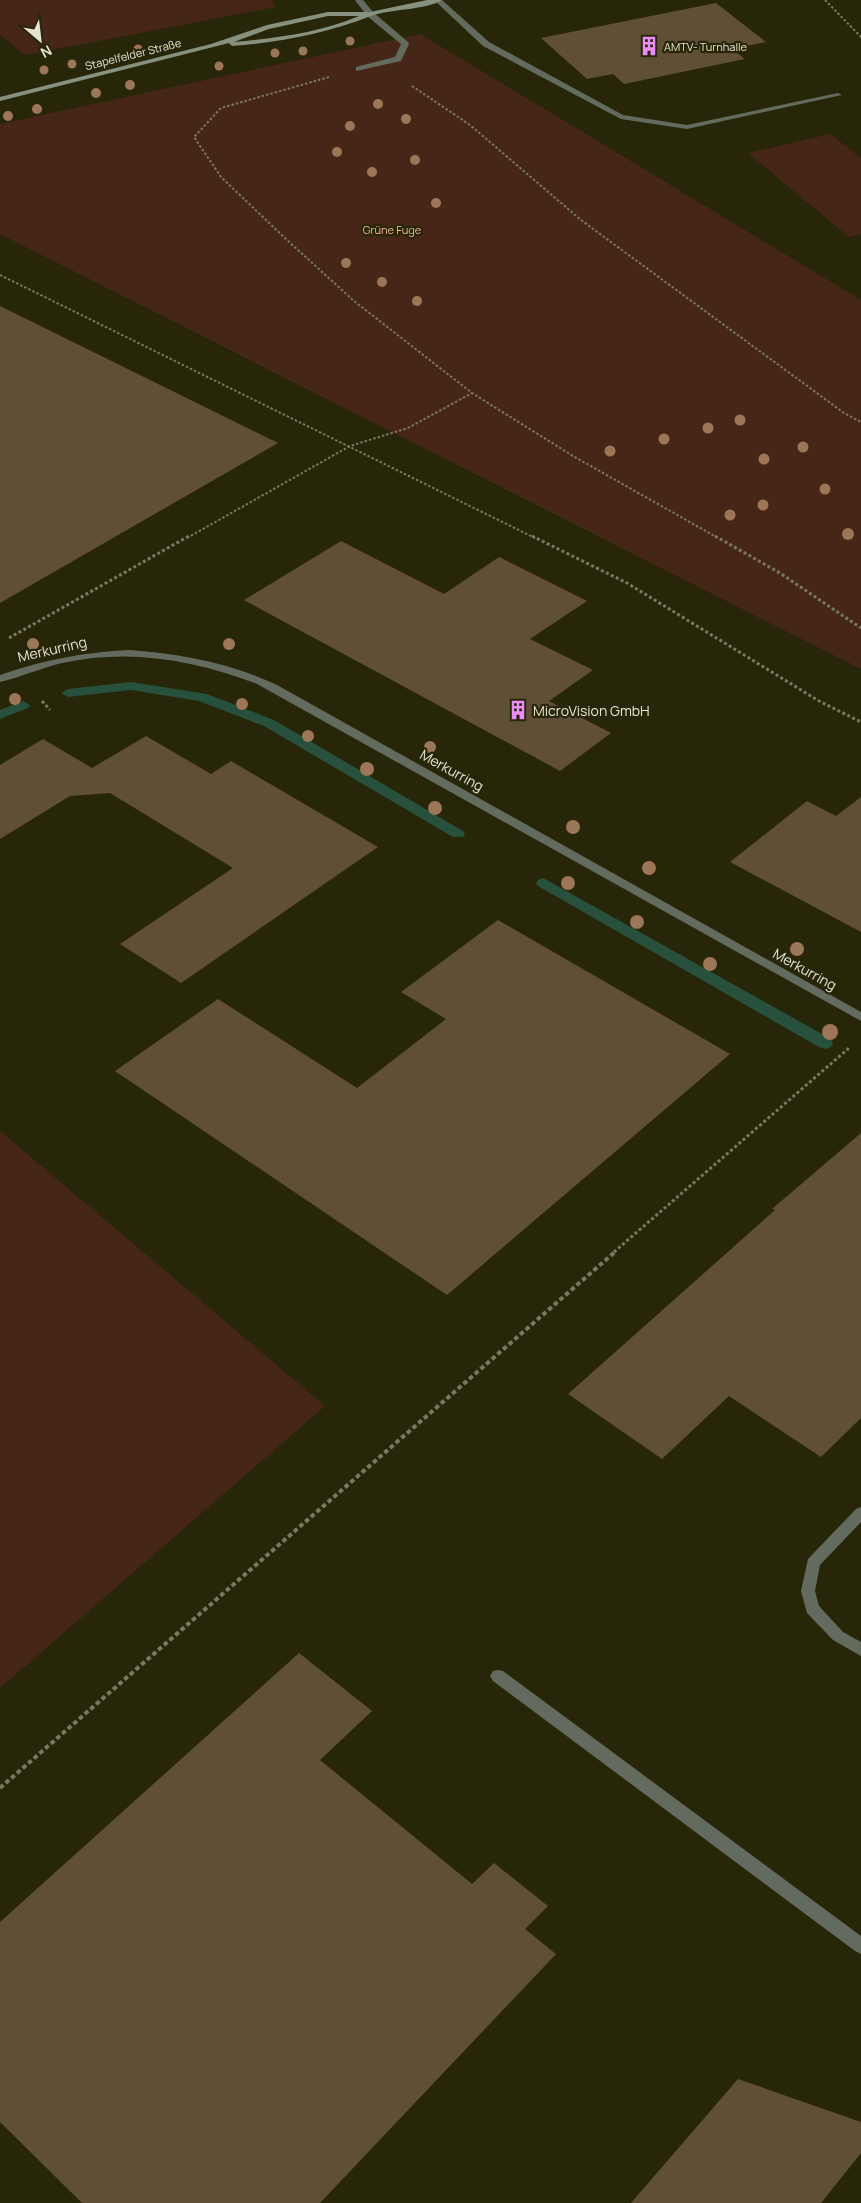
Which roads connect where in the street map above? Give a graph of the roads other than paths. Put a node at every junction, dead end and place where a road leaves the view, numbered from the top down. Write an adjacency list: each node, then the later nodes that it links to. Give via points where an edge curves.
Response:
1 (359, 0): 3 (street)
2 (438, 0): 3 (street, Stapelfelder Straße); 6 (street, via 486,44 621,117 687,127)
3 (370, 14): 4 (street, Stapelfelder Straße, via 342,27 296,37); 4 (street, Stapelfelder Straße, via 328,14 267,27); 5 (street, via 406,44 398,59)
4 (214, 46): 7 (street, Stapelfelder Straße)
5 (359, 69)
6 (838, 95)
7 (0, 99)
8 (0, 679): 9 (street, Merkurring, via 48,662 107,653 189,659 240,674 309,707)
9 (861, 1017)
10 (861, 1514): 11 (street, via 813,1563 808,1591 812,1609 838,1636)
11 (861, 1650)
12 (498, 1676): 13 (street)
13 (861, 1946)

